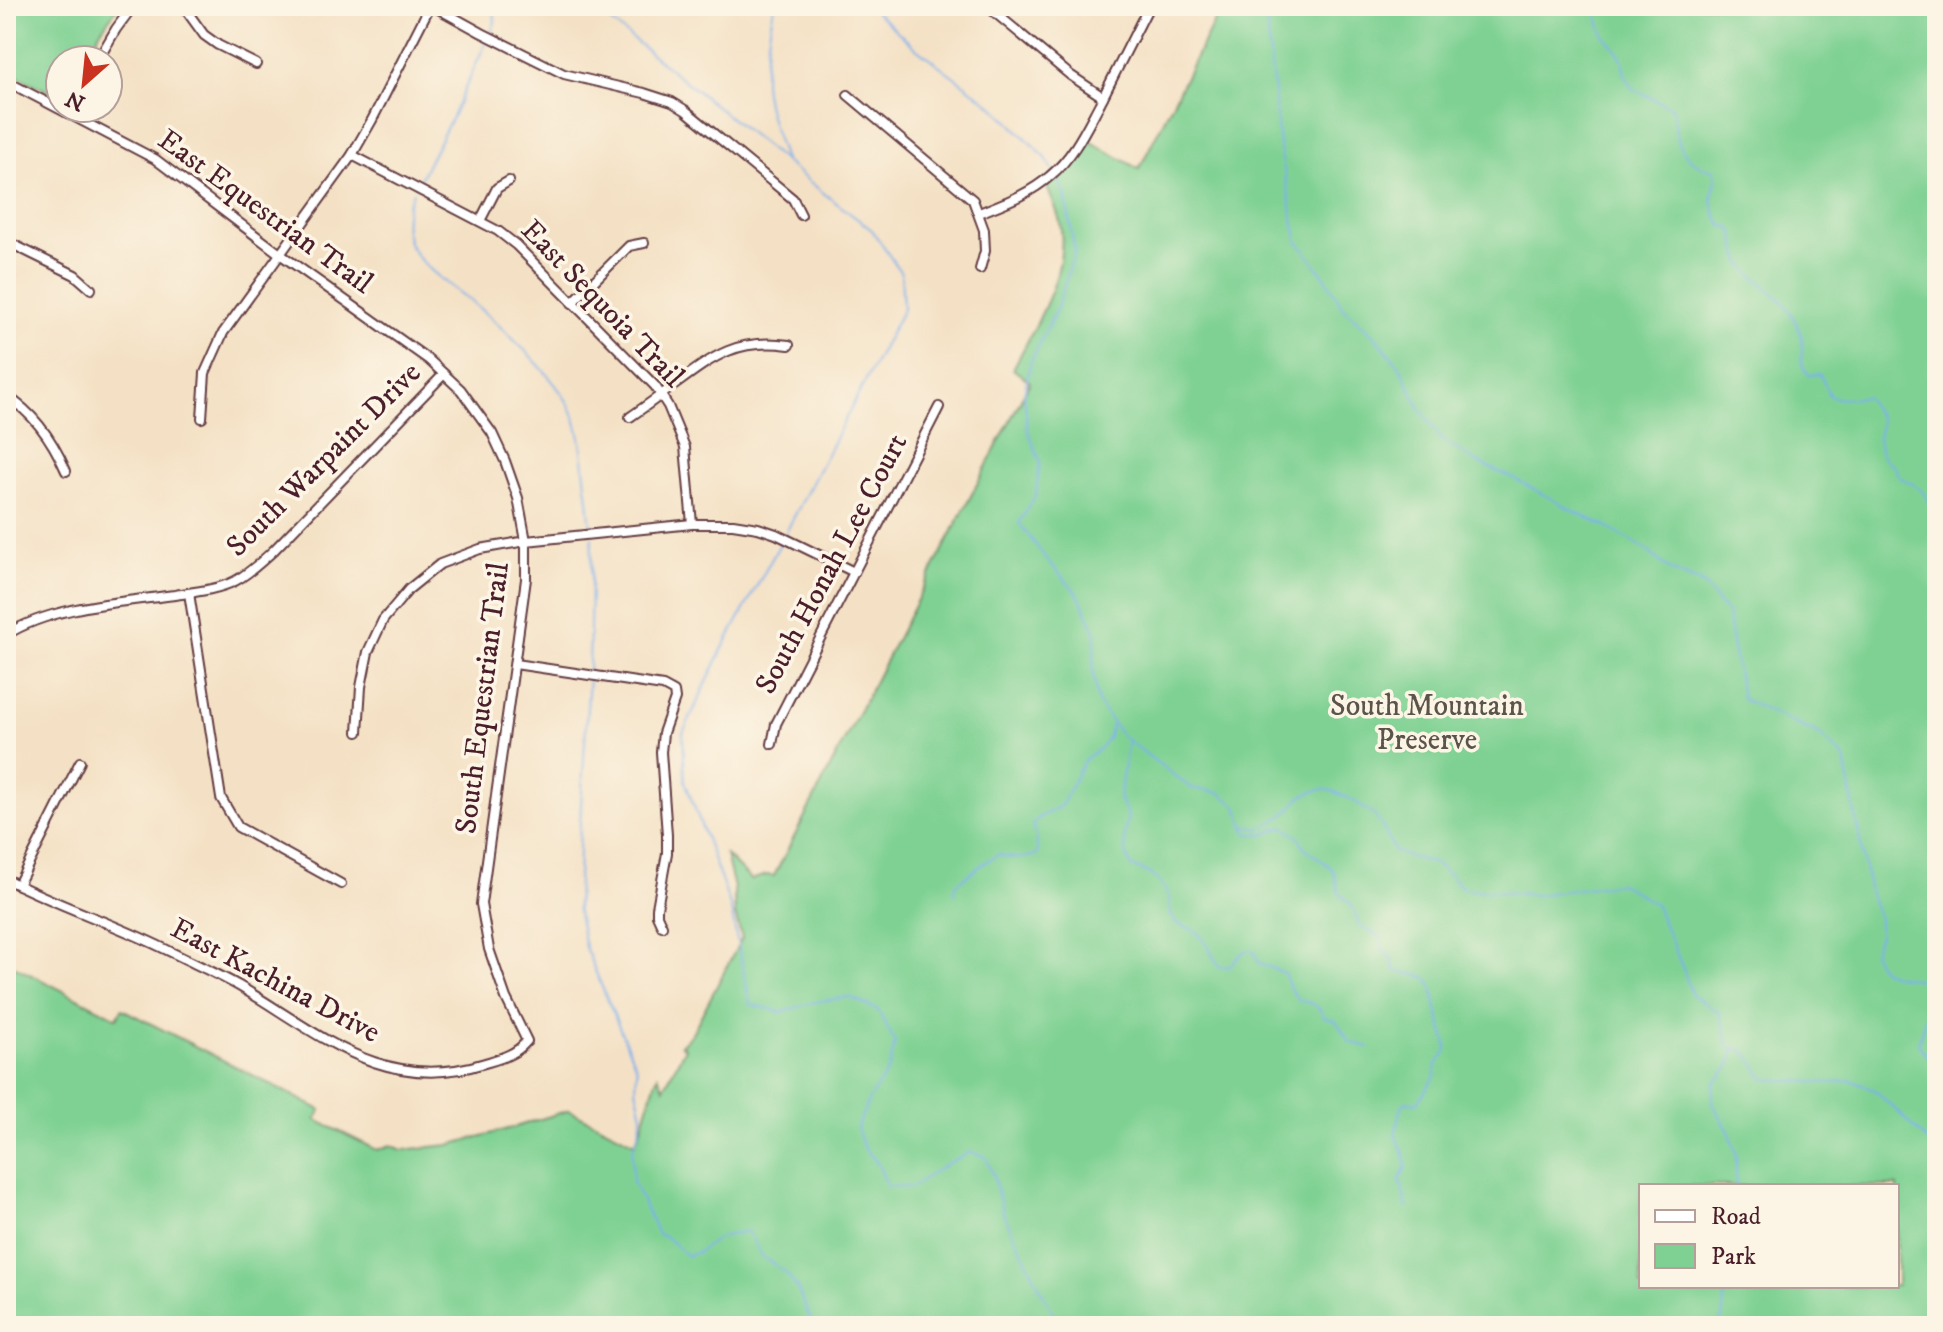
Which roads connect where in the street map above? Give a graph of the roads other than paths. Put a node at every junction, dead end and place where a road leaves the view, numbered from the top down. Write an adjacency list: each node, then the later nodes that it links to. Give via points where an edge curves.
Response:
1 (133, 6): 6 (street)
2 (183, 6): 7 (street, via 204,35)
3 (432, 6): 13 (street); 16 (street, via 564,74 672,102 793,199)
4 (987, 6): 10 (street)
5 (1149, 6): 10 (street)
6 (107, 44)
7 (256, 64)
8 (6, 81): 11 (street, East Equestrian Trail)
9 (848, 95): 15 (street, via 958,186)
10 (1103, 97): 15 (street, via 1061,167 1038,186)
11 (44, 98)
12 (95, 124): 20 (street, East Equestrian Trail, via 155,159)
13 (352, 155): 17 (street, East Sequoia Trail); 20 (street)
14 (509, 181): 17 (street, via 497,188)
15 (979, 213): 21 (street, via 985,251)
16 (801, 215)
17 (480, 221): 23 (street, East Sequoia Trail, via 516,245)
18 (6, 241): 22 (street, via 75,275)
19 (644, 243): 23 (street, via 629,246)
20 (280, 254): 25 (street, East Equestrian Trail); 30 (street, via 223,333 205,373)
21 (980, 269)
22 (91, 289)
23 (572, 303): 26 (street, East Sequoia Trail)
24 (789, 345): 26 (street, via 735,348 708,360)
25 (444, 374): 33 (street, South Equestrian Trail, via 492,433 518,498); 35 (street, South Warpaint Drive, via 263,560 234,582)
26 (661, 395): 29 (street); 32 (street, East Sequoia Trail, via 685,447)
27 (6, 396): 31 (street, via 40,426)
28 (939, 407): 34 (street, South Honah Lee Court)
29 (630, 417)
30 (202, 418)
31 (66, 471)
32 (692, 524): 33 (street); 34 (street, via 758,528)
33 (526, 541): 37 (street, South Equestrian Trail); 38 (street, via 480,549 440,564 409,589 383,620 368,652)
34 (854, 572): 39 (street, South Honah Lee Court, via 776,724)
35 (189, 593): 36 (street, South Warpaint Drive, via 52,615); 42 (street, via 221,798 238,827)
36 (6, 635)
37 (515, 664): 44 (street, via 663,686 675,695 661,752 667,835 657,908); 45 (street, South Equestrian Trail, via 481,904 489,949)
38 (358, 732)
39 (772, 744)
40 (80, 762): 43 (street)
41 (6, 879): 43 (street, East Kachina Drive)
42 (341, 884)
43 (18, 885): 45 (street, East Kachina Drive, via 238,985 368,1061 411,1070 472,1067 519,1051)
44 (662, 926)
45 (527, 1041)

